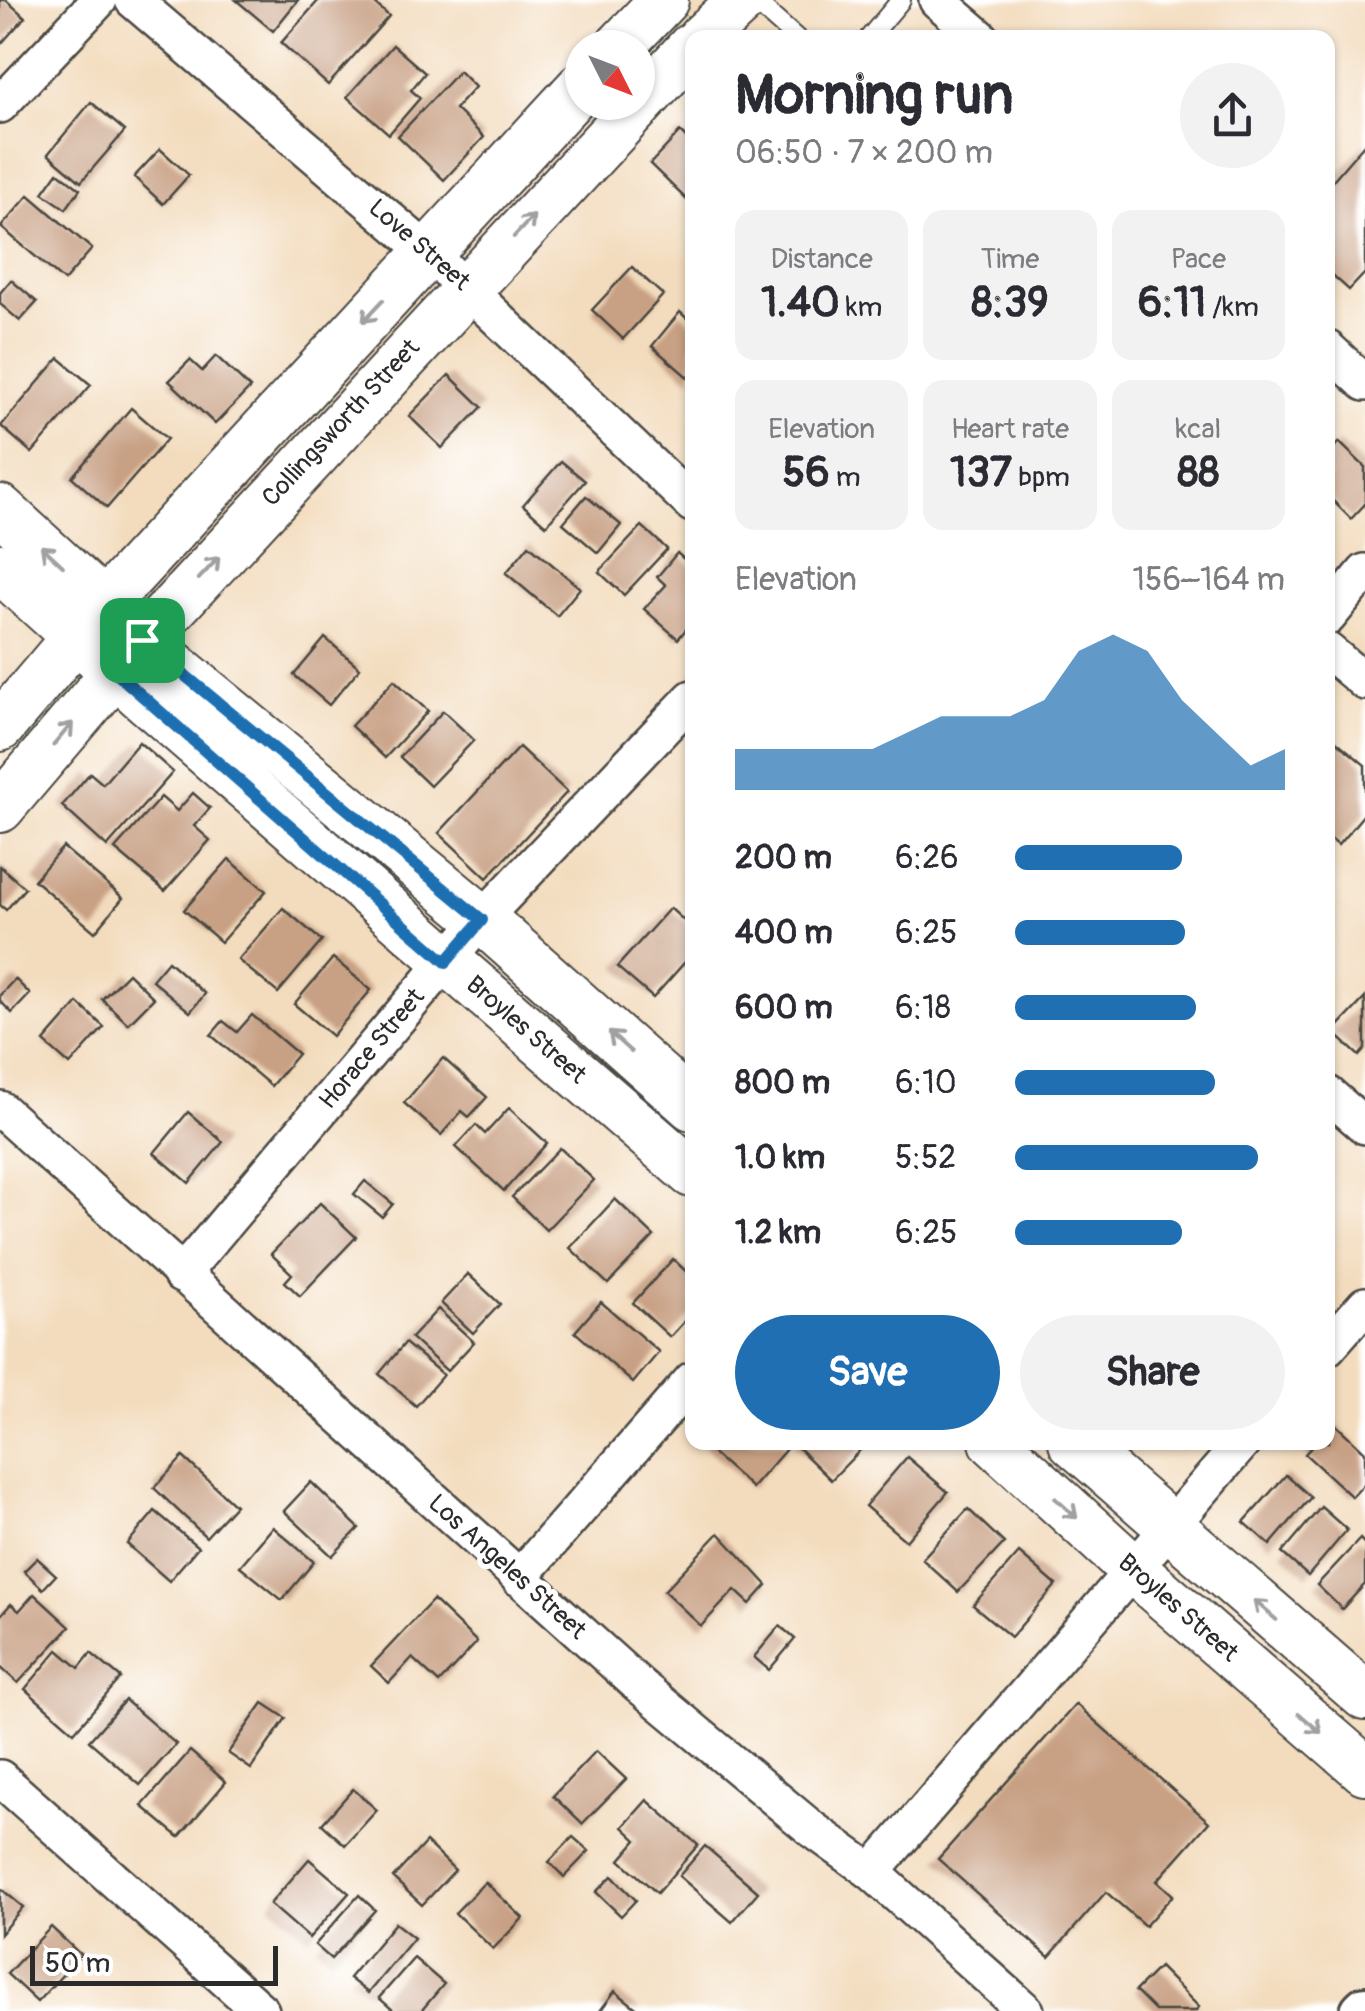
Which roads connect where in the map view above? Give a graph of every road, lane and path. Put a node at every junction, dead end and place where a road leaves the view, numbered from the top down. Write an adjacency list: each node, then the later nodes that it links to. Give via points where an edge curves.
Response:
1 (99, 0): 15 (street)
2 (132, 0): 16 (street, Love Street)
3 (664, 0): 8 (main road)
4 (743, 0): 9 (main road, Collingsworth Street)
5 (752, 0): 10 (lane)
6 (901, 0): 11 (lane)
7 (937, 0): 12 (street)
8 (635, 30)
9 (714, 30)
10 (787, 30)
11 (875, 30)
12 (972, 30)
13 (685, 60): 17 (main road, Collingsworth Street, one-way to 13)
14 (565, 104): 16 (main road, Collingsworth Street)
15 (0, 105)
16 (428, 252): 17 (street, Love Street); 25 (main road, Collingsworth Street, one-way to 25)
17 (467, 287): 20 (street, Love Street); 26 (main road, Collingsworth Street, one-way to 17)
18 (1335, 355): 19 (street)
19 (1365, 383)
20 (685, 497)
21 (0, 508): 25 (main road, Broyles Street, one-way to 21)
22 (0, 568): 25 (main road, Broyles Street)
23 (1365, 572): 24 (street)
24 (1335, 608)
25 (90, 620): 26 (main road, Broyles Street); 30 (main road, Collingsworth Street)
26 (129, 656): 31 (main road, Collingsworth Street, one-way to 26); 32 (main road, Broyles Street); 33 (main road, Broyles Street)
27 (1335, 657): 28 (street)
28 (1365, 682)
29 (685, 705): 32 (street, Horace Street)
30 (0, 727)
31 (0, 808)
32 (482, 920): 33 (street, Horace Street); 34 (main road, Broyles Street, one-way to 32)
33 (446, 962): 38 (main road, Broyles Street); 39 (street, Horace Street)
34 (685, 1100)
35 (1335, 1100): 37 (street)
36 (0, 1109): 39 (street, Los Angeles Street)
37 (1365, 1126)
38 (685, 1168)
39 (181, 1275): 48 (street, Los Angeles Street)
40 (1365, 1305): 41 (street)
41 (1335, 1339)
42 (685, 1388): 48 (street)
43 (1003, 1450): 47 (main road, Broyles Street, one-way to 47)
44 (1082, 1450): 46 (main road)
45 (1235, 1450): 46 (street)
46 (1168, 1526): 47 (street); 49 (main road, one-way to 46)
47 (1133, 1570): 50 (main road, Broyles Street, one-way to 50); 52 (street)
48 (519, 1578): 52 (street, Los Angeles Street, via 769,1793)
49 (1365, 1696)
50 (1365, 1770)
51 (0, 1778): 53 (street)
52 (872, 1872): 54 (street, Los Angeles Street)
53 (261, 2011)
54 (1026, 2011)

